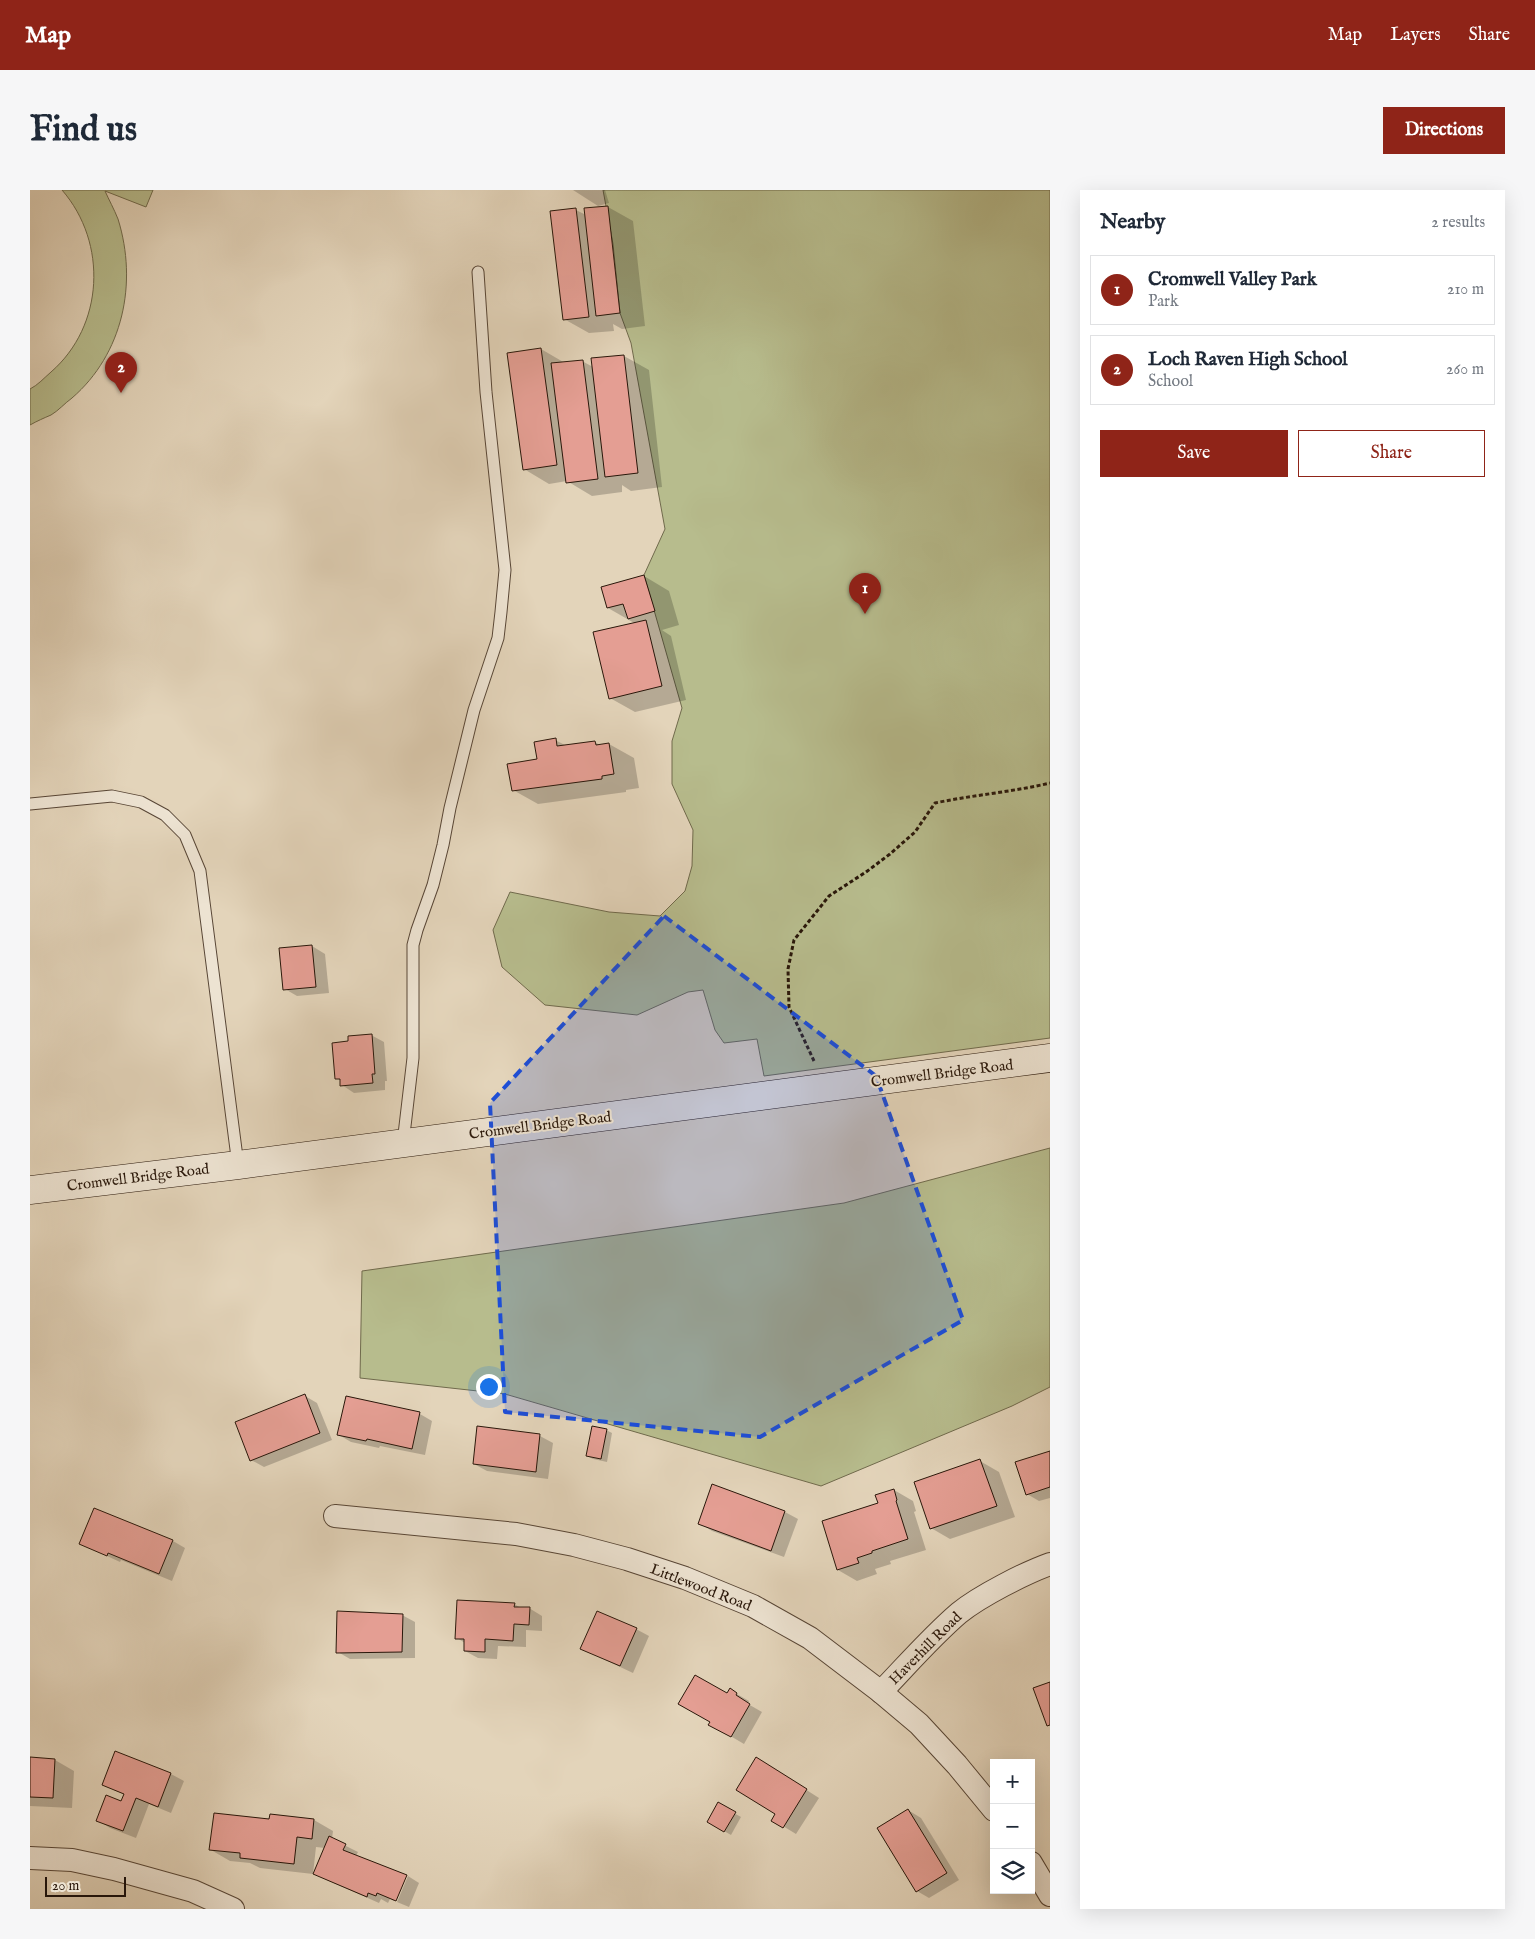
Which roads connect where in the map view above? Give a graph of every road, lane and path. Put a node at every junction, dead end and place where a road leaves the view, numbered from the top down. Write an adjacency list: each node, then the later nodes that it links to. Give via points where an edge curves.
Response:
1 (478, 272): 6 (lane, via 486,392 505,570 498,638 474,710 433,885 413,945 413,1058)
2 (1050, 783): 5 (path, via 1012,792 935,802 915,832 874,866 829,896 794,940 788,969 789,1007 813,1057)
3 (30, 804): 7 (lane, via 112,796 141,802 165,815 185,835 200,871)
4 (1050, 1058): 5 (main road, Cromwell Bridge Road)
5 (819, 1089): 6 (main road, Cromwell Bridge Road)
6 (403, 1143): 7 (main road, Cromwell Bridge Road)
7 (238, 1165): 8 (main road, Cromwell Bridge Road)
8 (30, 1190)
9 (335, 1516): 11 (street, Littlewood Road, via 516,1534 583,1548 676,1575 753,1606 810,1638)
10 (1050, 1564): 11 (street, Haverhill Road, via 961,1612)
11 (881, 1692): 12 (street, Littlewood Road, via 919,1724)
12 (990, 1805)
13 (30, 1858): 16 (street, via 72,1860 114,1869 193,1891)
14 (1035, 1870): 15 (street)
15 (1050, 1895)
16 (233, 1909)

